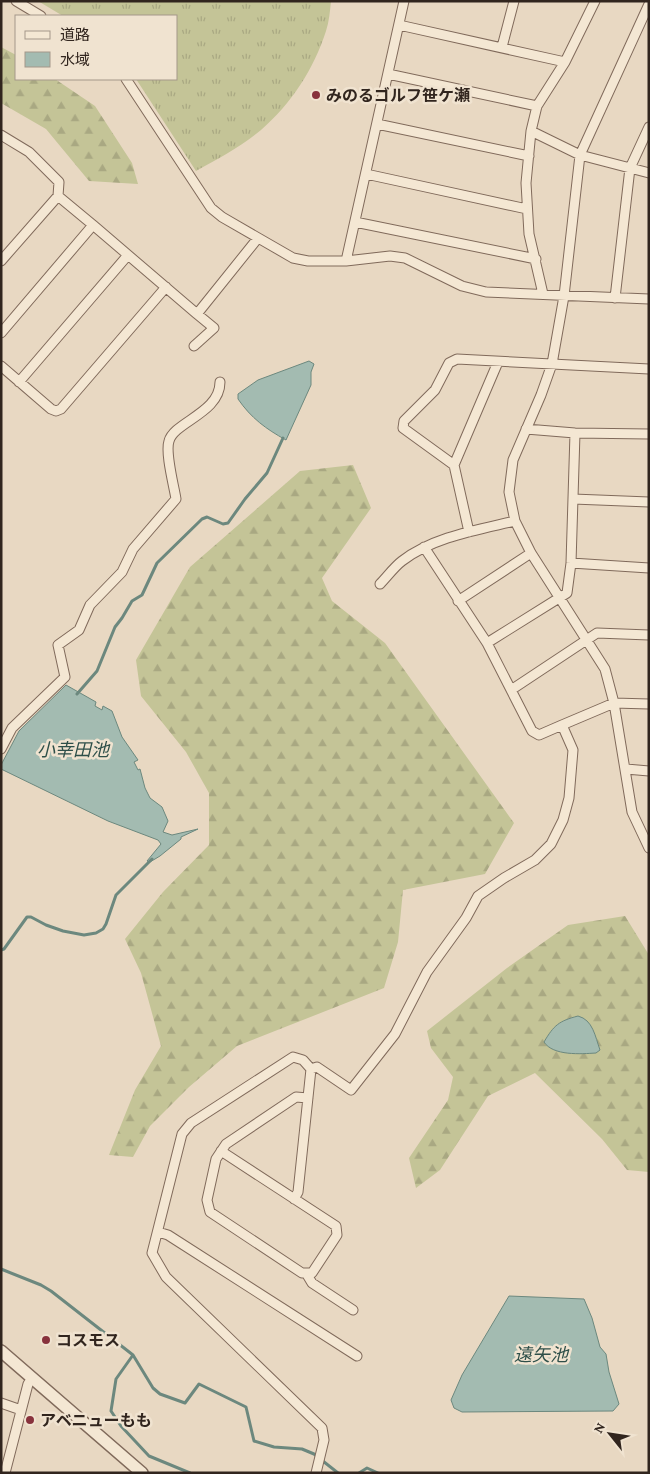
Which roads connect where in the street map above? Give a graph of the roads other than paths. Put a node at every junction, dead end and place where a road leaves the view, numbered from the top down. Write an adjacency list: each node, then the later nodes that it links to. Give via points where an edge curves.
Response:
1 (16, 1): 6 (street)
2 (404, 1): 7 (street)
3 (514, 1): 8 (street)
4 (595, 1): 9 (street)
5 (649, 4): 17 (street)
6 (39, 15)
7 (399, 25): 8 (street); 10 (street)
8 (502, 47): 9 (street)
9 (565, 62): 12 (street)
10 (388, 74): 12 (street); 13 (street)
11 (127, 80): 26 (street, via 211,208)
12 (537, 106): 15 (street)
13 (377, 124): 18 (street); 21 (street)
14 (649, 127): 19 (street)
15 (531, 131): 17 (street); 18 (street)
16 (1, 135): 22 (street, via 29,152 59,182)
17 (580, 155): 19 (street); 33 (street)
18 (528, 156): 23 (street)
19 (630, 168): 20 (street); 34 (street)
20 (649, 173)
21 (366, 174): 23 (street); 24 (street)
22 (58, 196): 25 (street); 29 (street)
23 (528, 209): 28 (street, via 529,234)
24 (355, 222): 28 (street); 30 (street)
25 (93, 226): 27 (street); 37 (street)
26 (258, 238): 30 (street, via 293,258 308,262); 36 (street)
27 (128, 255): 31 (street); 43 (street)
28 (536, 259): 32 (street)
29 (1, 261)
30 (346, 261): 32 (street, via 390,256 405,258 462,286 486,292)
31 (166, 287): 36 (street); 43 (street, via 62,409 51,409)
32 (543, 294): 33 (street)
33 (564, 296): 34 (street); 40 (street)
34 (615, 298): 35 (street)
35 (649, 299)
36 (197, 314): 38 (street, via 214,328)
37 (1, 333)
38 (194, 346)
39 (498, 362): 40 (street); 48 (street); 48 (street, via 457,359 450,363 436,390 404,421 403,428)
40 (552, 364): 42 (street); 45 (street, via 542,396)
41 (1, 366): 43 (street)
42 (649, 369)
43 (19, 382)
44 (220, 382): 67 (street, via 220,389 206,410 168,441 176,499 134,548 122,572 90,605 79,630 58,646 65,677 12,728)
45 (526, 429): 46 (street); 51 (street, via 513,460 509,492)
46 (575, 433): 47 (street); 49 (street)
47 (649, 434)
48 (454, 465): 52 (street)
49 (573, 499): 50 (street); 55 (street)
50 (649, 502)
51 (515, 521): 52 (street); 54 (street)
52 (469, 532): 53 (street)
53 (424, 547): 57 (street, via 400,562); 59 (street)
54 (531, 553): 58 (street); 59 (street)
55 (571, 564): 56 (street); 58 (street, via 566,593)
56 (649, 568)
57 (380, 584)
58 (560, 597): 61 (street); 62 (street)
59 (458, 601): 62 (street)
60 (649, 635): 61 (street, via 597,633)
61 (587, 639): 63 (street); 64 (street, via 605,669)
62 (487, 643): 63 (street)
63 (511, 690): 66 (street, via 532,731 539,735)
64 (614, 703): 65 (street); 66 (street); 68 (street)
65 (649, 704)
66 (562, 725): 71 (street, via 573,750 569,798 551,844 535,860 478,896 427,972 395,1034 351,1090 318,1067)
67 (1, 749)
68 (626, 769): 69 (street); 70 (street, via 632,812)
69 (649, 771)
70 (649, 848)
71 (312, 1069): 72 (street); 75 (street, via 303,1060 293,1057 191,1123 182,1134)
72 (308, 1098): 73 (street, via 296,1097 226,1144); 74 (street, via 298,1192)
73 (221, 1151): 74 (street); 76 (street, via 216,1159 207,1200 210,1212)
74 (294, 1199): 76 (street, via 336,1226 337,1235 312,1273)
75 (158, 1232): 79 (street, via 168,1235); 85 (street, via 152,1253 166,1278 322,1428 324,1440)
76 (306, 1273): 77 (street, via 312,1283)
77 (353, 1310)
78 (1, 1351): 80 (street)
79 (357, 1356)
80 (32, 1378): 82 (street); 84 (street)
81 (1, 1403): 82 (street)
82 (21, 1410): 83 (street)
83 (4, 1473)
84 (142, 1473)
85 (316, 1473)

